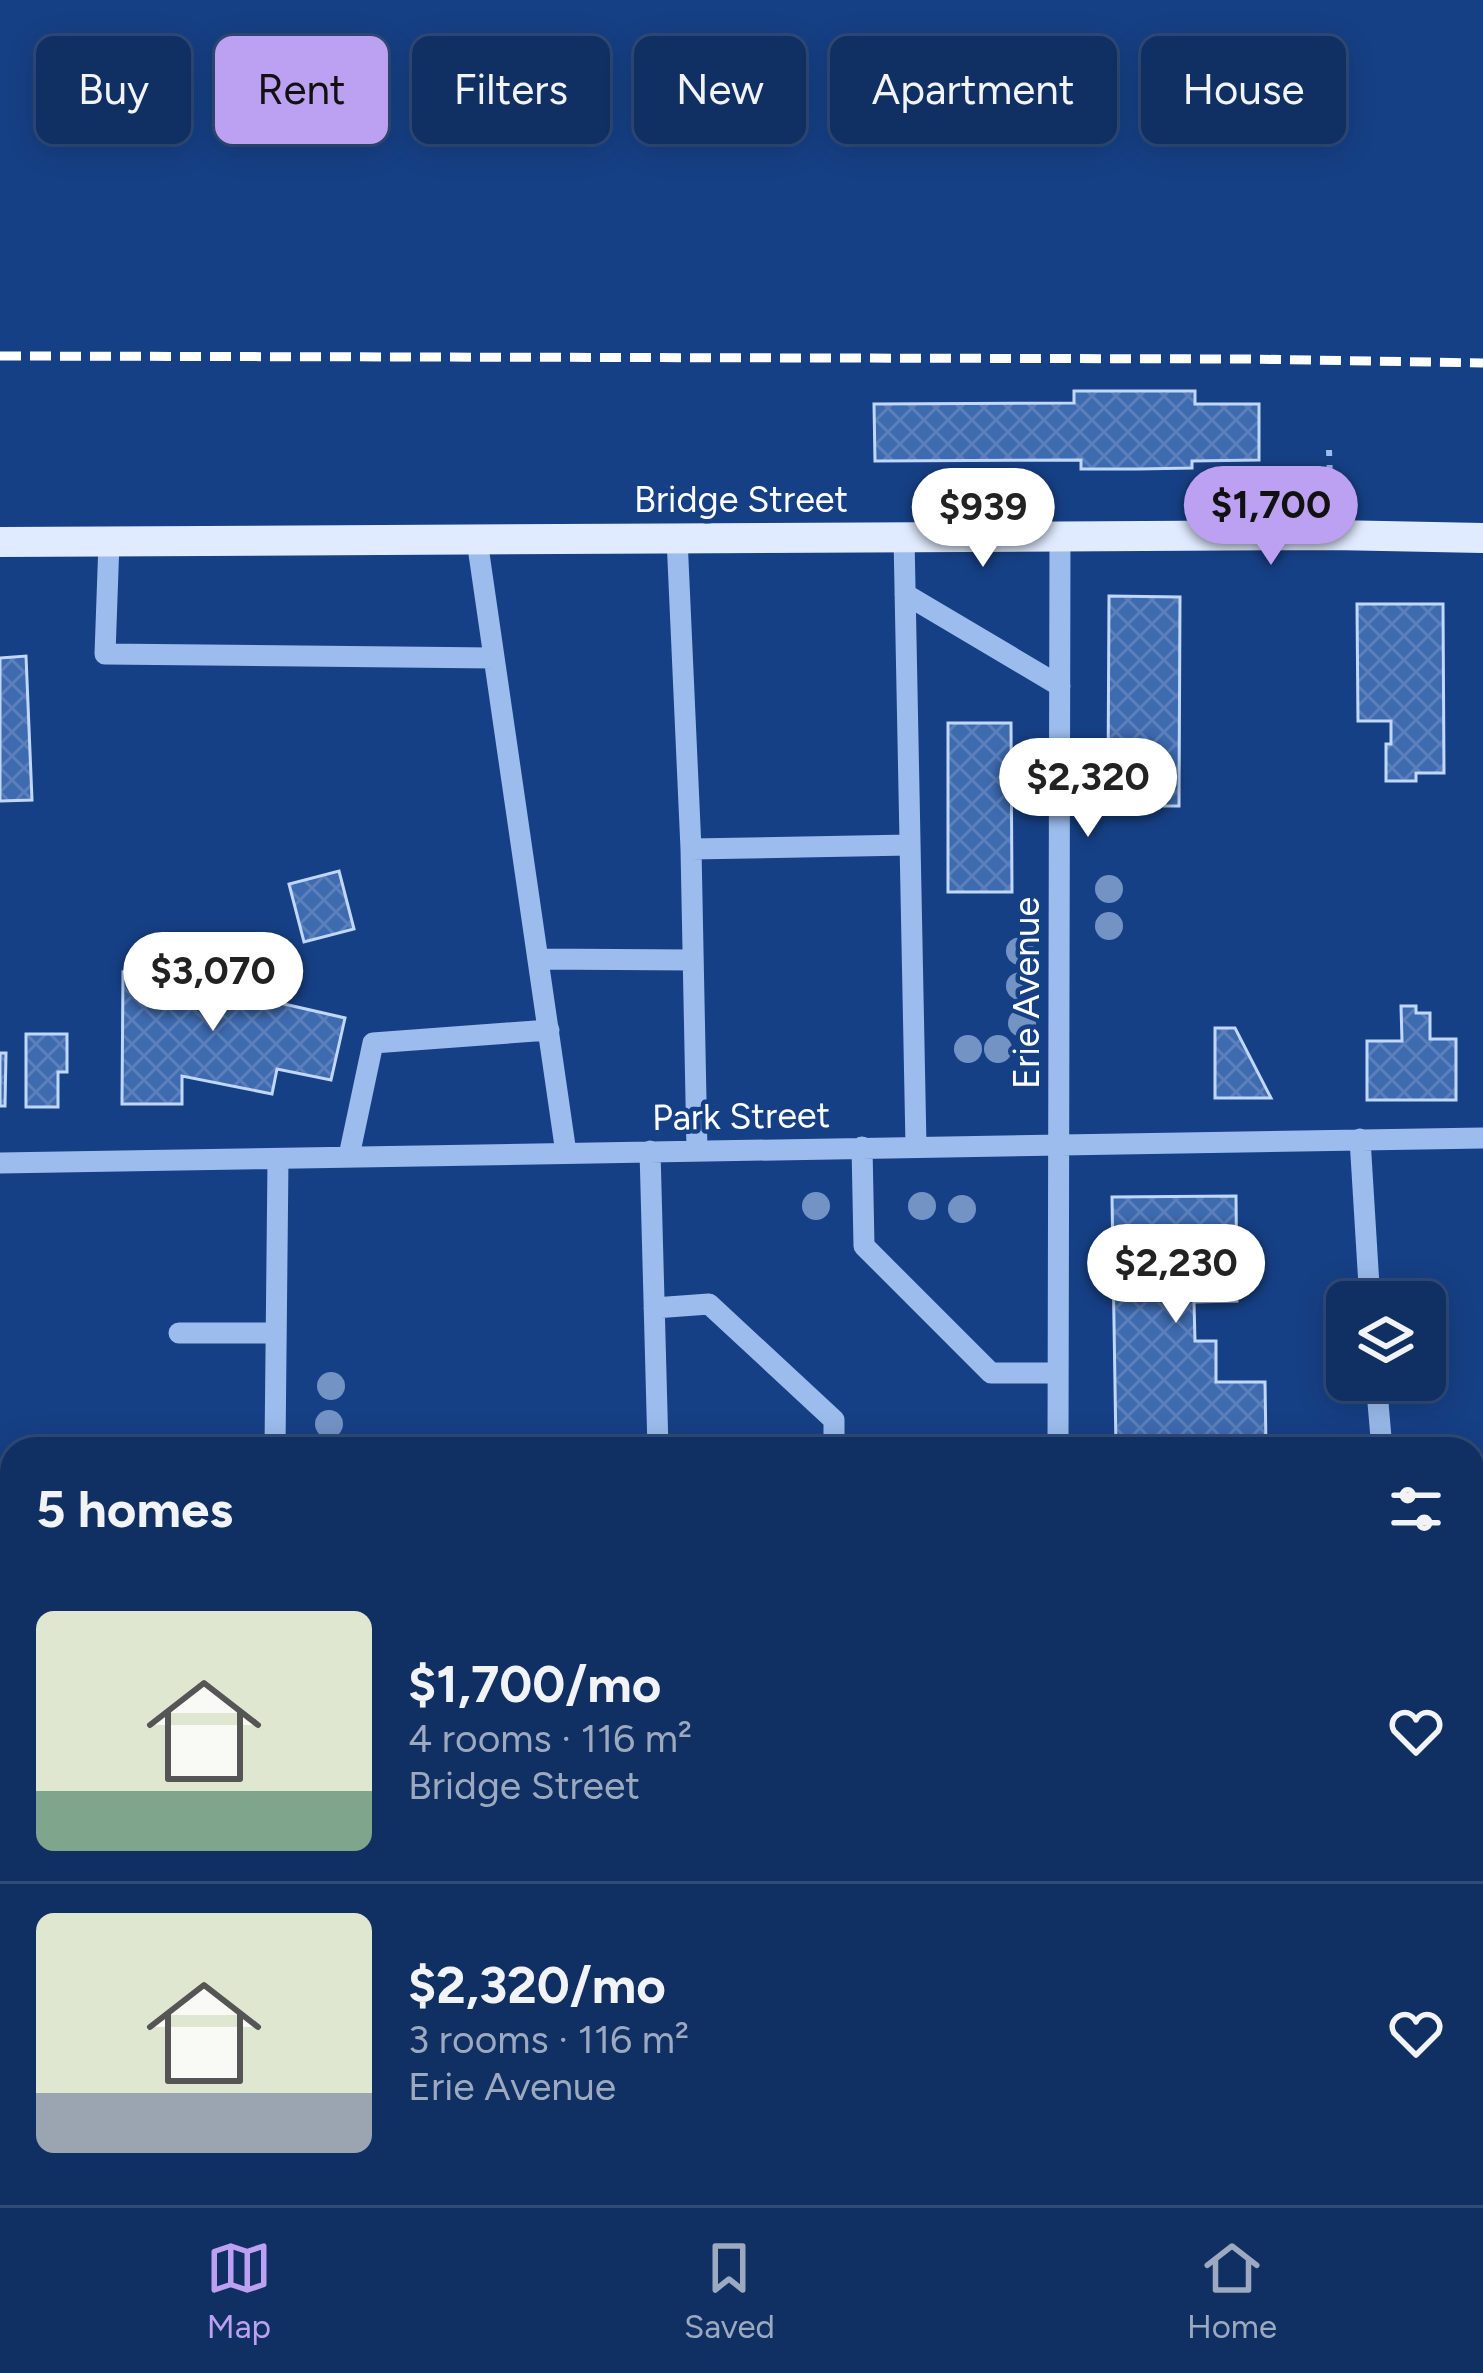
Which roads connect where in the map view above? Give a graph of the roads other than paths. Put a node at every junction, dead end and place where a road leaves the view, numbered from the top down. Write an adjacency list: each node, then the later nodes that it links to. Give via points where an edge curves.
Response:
1 (1060, 536): 2 (main road, Bridge Street); 4 (main road, Bridge Street); 10 (street, Erie Avenue)
2 (904, 537): 3 (main road, Bridge Street); 8 (street)
3 (677, 538): 5 (main road, Bridge Street); 12 (street)
4 (1483, 538)
5 (477, 540): 7 (main road, Bridge Street); 9 (street)
6 (0, 542): 7 (main road, Bridge Street)
7 (109, 542): 9 (street, via 105,654)
8 (905, 594): 10 (street); 11 (street)
9 (494, 658): 13 (street)
10 (1060, 686): 18 (street, Erie Avenue)
11 (910, 845): 12 (street); 19 (street)
12 (691, 849): 14 (street)
13 (538, 959): 14 (street); 15 (street)
14 (693, 960): 21 (street)
15 (549, 1030): 23 (street); 24 (street, via 374,1043)
16 (1483, 1138): 17 (street, Park Street)
17 (1360, 1139): 18 (street, Park Street); 27 (street)
18 (1059, 1143): 19 (street, Park Street); 31 (street, Erie Avenue)
19 (916, 1146): 20 (street, Park Street)
20 (862, 1147): 21 (street, Park Street); 31 (street, via 864,1246 991,1373)
21 (697, 1150): 22 (street, Park Street)
22 (650, 1151): 23 (street, Park Street); 28 (street)
23 (566, 1153): 24 (street, Park Street)
24 (349, 1156): 25 (street, Park Street)
25 (278, 1159): 26 (street, Park Street); 30 (street)
26 (0, 1163)
27 (1369, 1281)
28 (654, 1308): 34 (street); 35 (street, via 709,1304 834,1420)
29 (179, 1333): 30 (street)
30 (276, 1333): 33 (street)
31 (1056, 1373): 36 (street, Erie Avenue)
32 (1378, 1401): 37 (street)
33 (275, 1437)
34 (658, 1437)
35 (834, 1437)
36 (1058, 1437)
37 (1381, 1437)

